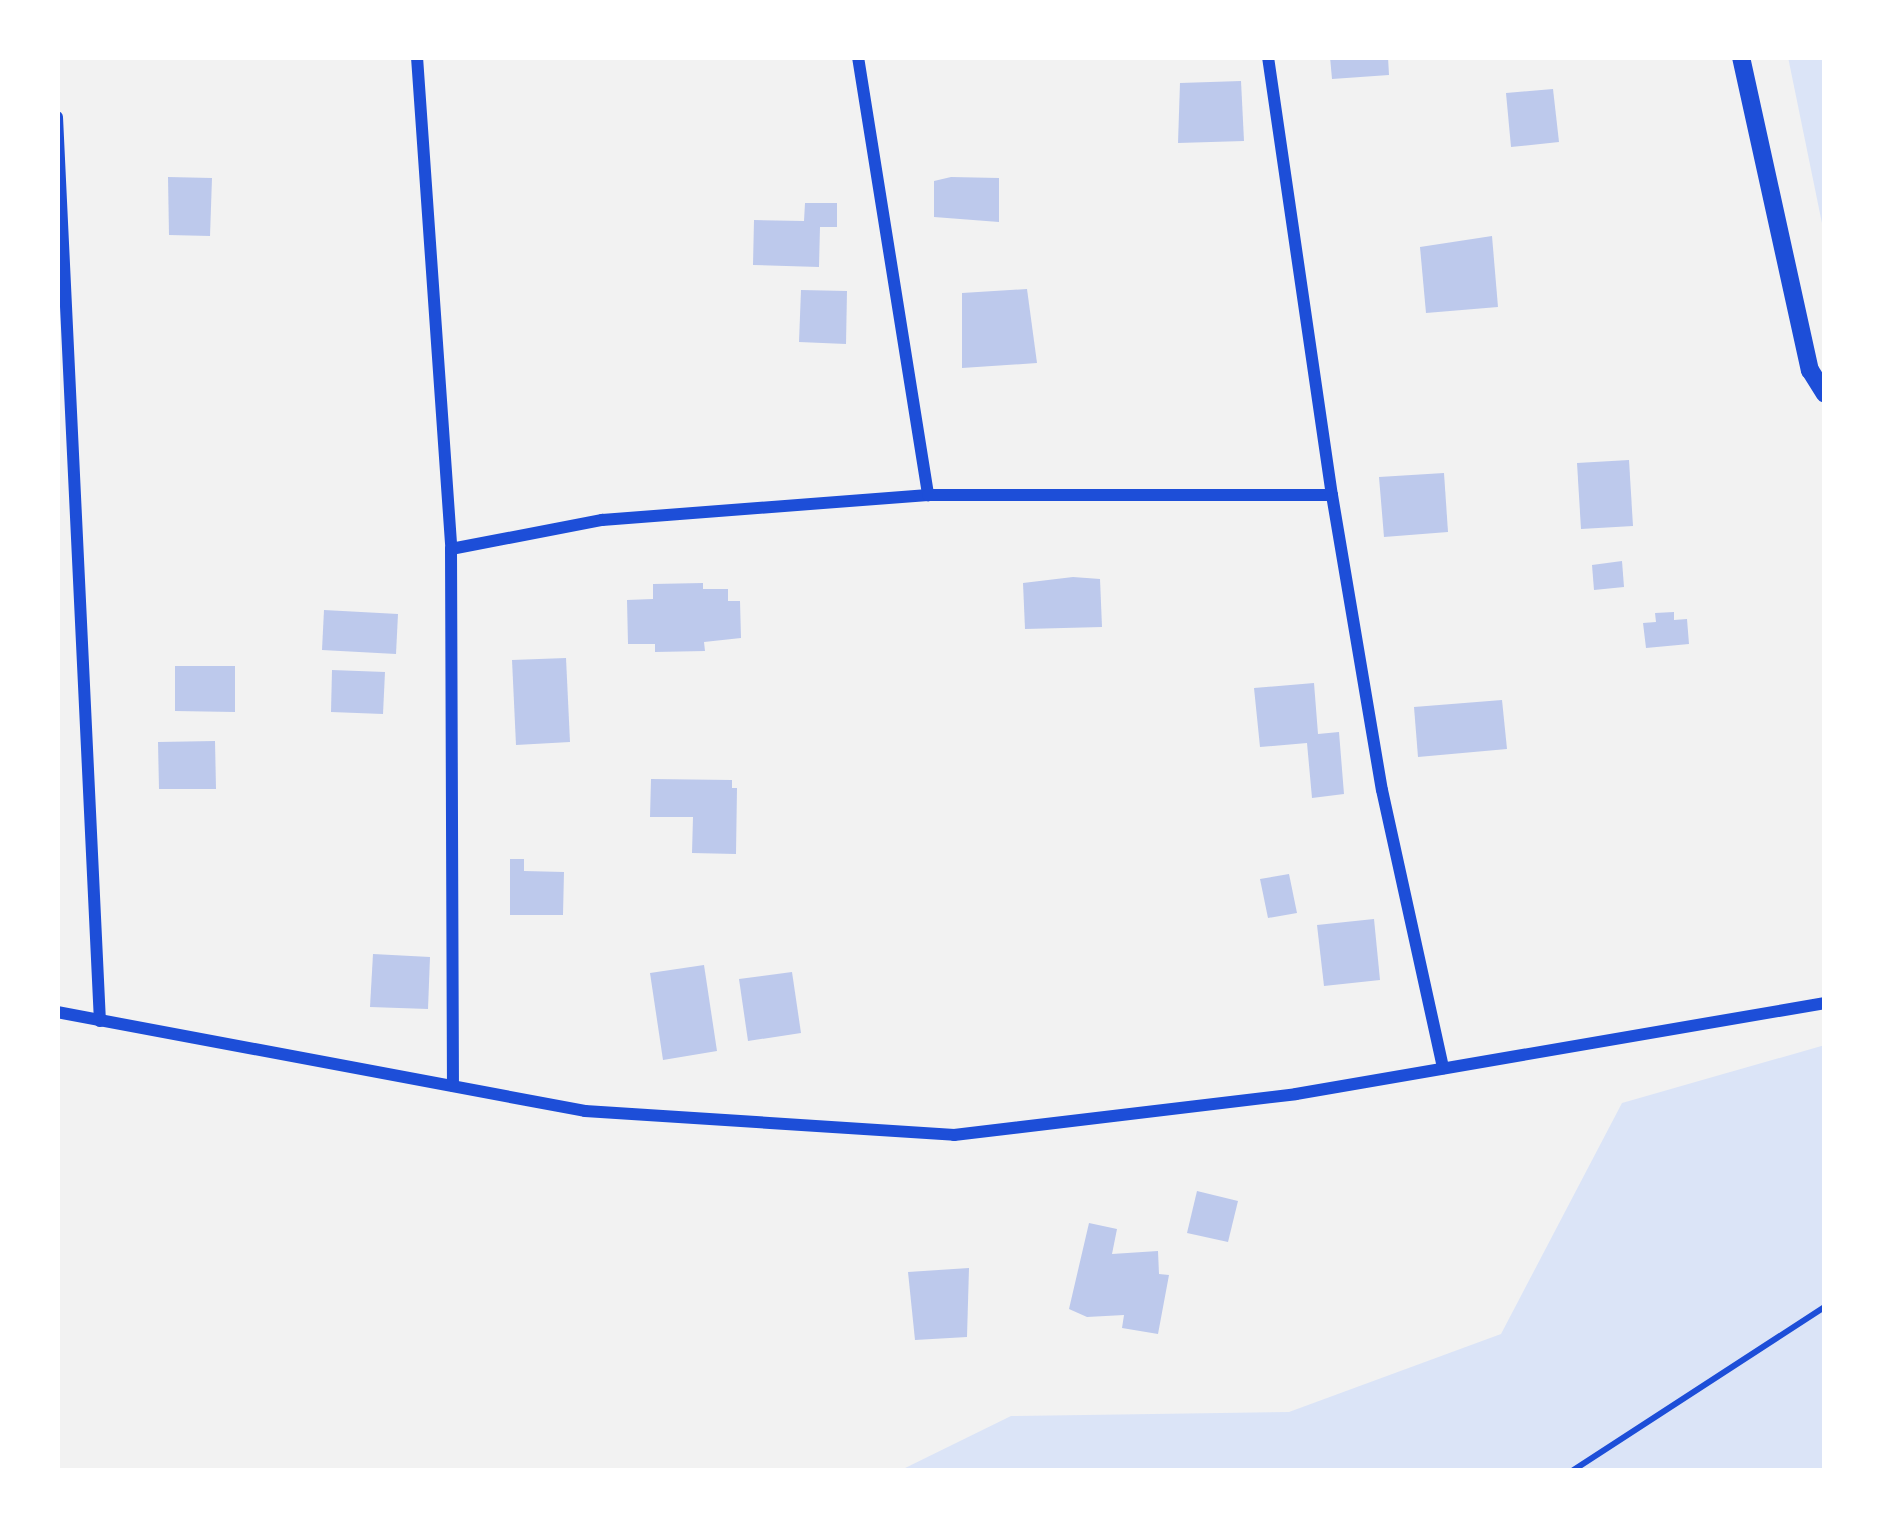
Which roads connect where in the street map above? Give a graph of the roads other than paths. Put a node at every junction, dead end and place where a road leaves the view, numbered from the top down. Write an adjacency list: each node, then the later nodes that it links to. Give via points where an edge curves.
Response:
1 (418, 57): 9 (street)
2 (858, 57): 8 (street)
3 (1268, 57): 7 (street)
4 (1742, 57): 6 (street, via 1810,370)
5 (57, 117): 12 (street)
6 (1825, 394)
7 (1332, 495): 8 (street); 13 (street, via 1382,790)
8 (928, 496): 9 (street, via 602,520)
9 (451, 549): 14 (street)
10 (1825, 1003): 13 (street)
11 (57, 1012): 12 (street)
12 (100, 1021): 14 (street)
13 (1443, 1068): 14 (street, via 953,1135 585,1111)
14 (453, 1086)

